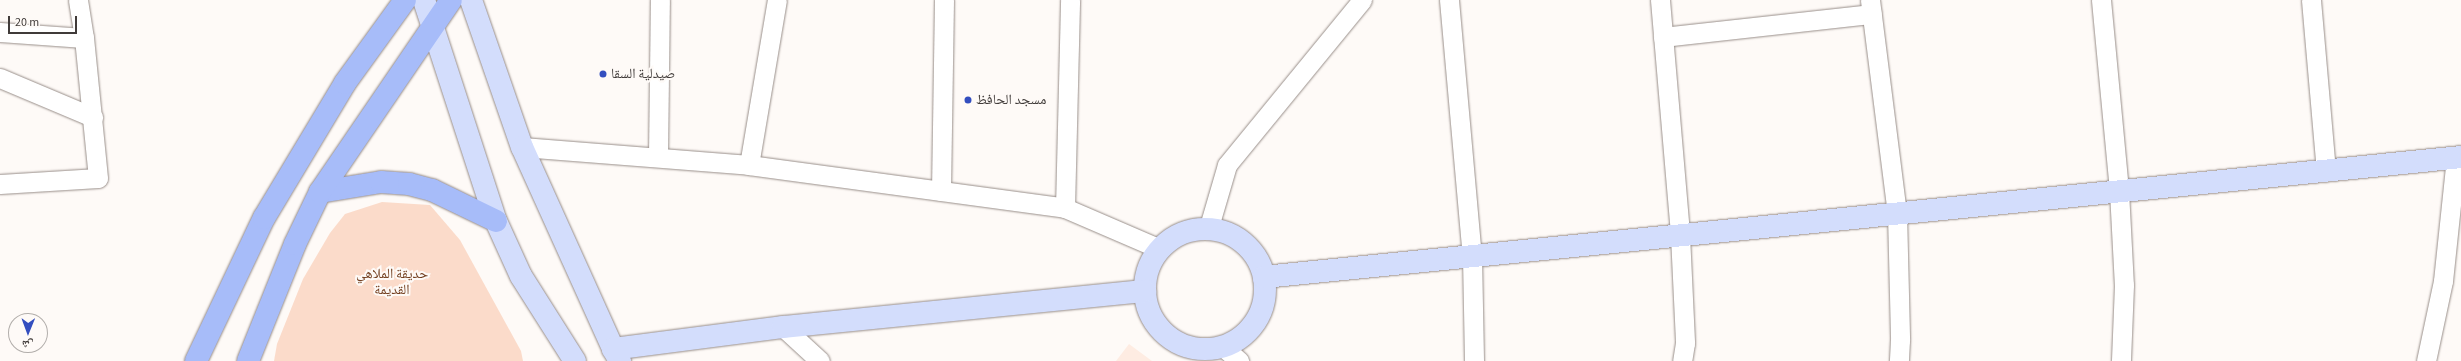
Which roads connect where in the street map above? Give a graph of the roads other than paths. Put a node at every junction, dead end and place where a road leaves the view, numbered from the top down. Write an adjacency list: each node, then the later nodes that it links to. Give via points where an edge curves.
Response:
1 (78, 0): 18 (street)
2 (406, 0): 43 (main road, via 345,83 264,218)
3 (424, 0): 16 (main road)
4 (451, 0): 16 (main road)
5 (471, 0): 22 (main road)
6 (660, 0): 23 (street)
7 (777, 0): 25 (street)
8 (944, 0): 28 (street)
9 (1070, 0): 31 (street)
10 (1362, 0): 34 (street, via 1227,165)
11 (1450, 0): 37 (street)
12 (1660, 0): 19 (street)
13 (2101, 0): 29 (street)
14 (2311, 0): 26 (street)
15 (1871, 7): 19 (street); 32 (street)
16 (432, 28): 30 (main road); 33 (main road)
17 (0, 32): 18 (street)
18 (84, 38): 21 (street)
19 (1663, 38): 35 (street)
20 (0, 78): 21 (street)
21 (93, 117): 27 (street, via 98,178)
22 (522, 147): 23 (street); 42 (main road)
23 (658, 156): 25 (street)
24 (2458, 157): 26 (main road); 52 (street, via 2443,281)
25 (749, 165): 28 (street)
26 (2326, 171): 29 (main road)
27 (0, 184)
28 (941, 191): 31 (street)
29 (2118, 191): 32 (main road); 51 (street, via 2124,285)
30 (320, 192): 33 (main road, via 381,182 410,184 432,190); 44 (main road, via 295,244)
31 (1065, 208): 36 (street)
32 (1897, 214): 35 (main road); 50 (street)
33 (496, 221): 45 (main road, via 521,276)
34 (1208, 230): 36 (main road, via 1190,231 1173,238); 38 (main road, via 1227,234 1244,244 1256,259)
35 (1680, 235): 37 (main road); 49 (street, via 1685,343)
36 (1160, 249): 39 (main road, via 1151,262)
37 (1472, 256): 38 (main road); 48 (street)
38 (1264, 277): 41 (main road, via 1262,306 1252,327 1238,339)
39 (1144, 291): 40 (main road); 41 (main road, via 1148,309 1156,325 1169,338 1186,346 1204,349)
40 (783, 327): 42 (main road); 46 (street)
41 (1222, 346): 47 (street)
42 (616, 355)
43 (196, 361)
44 (248, 361)
45 (574, 361)
46 (820, 361)
47 (1239, 361)
48 (1474, 361)
49 (1682, 361)
50 (1899, 361)
51 (2121, 361)
52 (2426, 361)

